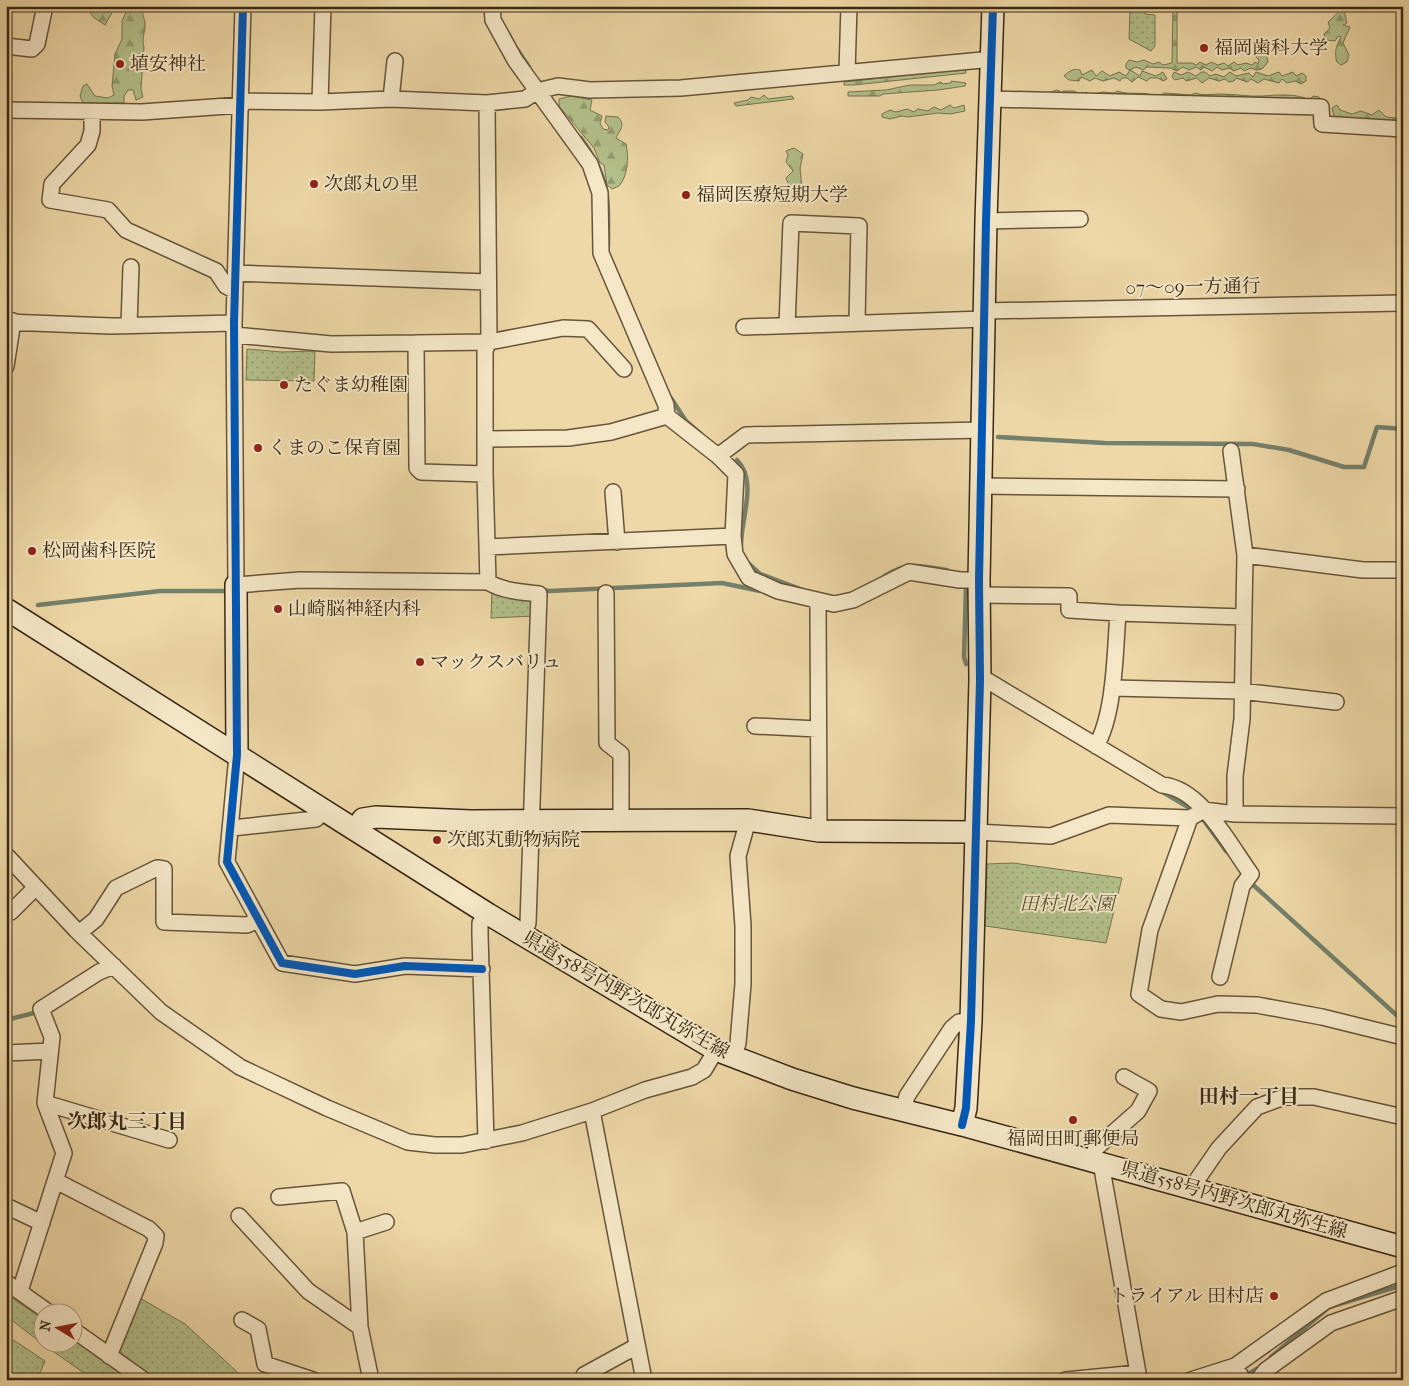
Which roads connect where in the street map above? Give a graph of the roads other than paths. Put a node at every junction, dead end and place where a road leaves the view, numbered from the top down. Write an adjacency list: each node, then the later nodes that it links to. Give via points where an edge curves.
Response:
1 (45, 6): 7 (street, via 37,44 32,49)
2 (243, 6): 15 (street)
3 (323, 6): 14 (street)
4 (492, 6): 11 (street, via 493,20 515,60)
5 (849, 6): 10 (street)
6 (993, 6): 8 (street)
7 (6, 46)
8 (993, 59): 10 (street); 13 (street)
9 (395, 61): 12 (street)
10 (847, 72): 11 (street, via 682,88 590,90 558,86)
11 (537, 90): 16 (street, via 525,99); 38 (street, via 590,164 600,193 600,253 666,405)
12 (391, 99): 14 (street); 16 (street)
13 (991, 99): 19 (street, via 1322,107 1322,124); 21 (street)
14 (320, 102): 15 (street)
15 (242, 103): 18 (street, via 152,111); 23 (street)
16 (487, 103): 24 (street)
17 (6, 110): 18 (street)
18 (92, 112): 25 (street, via 88,145 52,184 50,200 108,210 126,230 216,271 226,286)
19 (1403, 129)
20 (1080, 219): 21 (street)
21 (986, 220): 27 (street)
22 (131, 267): 30 (street)
23 (236, 273): 24 (street); 25 (street)
24 (488, 282): 34 (street)
25 (235, 291): 33 (street)
26 (1403, 303): 27 (street, 07～09一方通行)
27 (984, 315): 28 (street, 07～09一方通行); 39 (street)
28 (857, 321): 31 (street, 07～09一方通行); 31 (street, via 859,226 791,224)
29 (10, 322): 30 (street); 37 (street)
30 (130, 325): 33 (street)
31 (787, 326): 32 (street, 07～09一方通行)
32 (744, 327)
33 (235, 329): 35 (street, via 330,344); 54 (street)
34 (489, 342): 35 (street); 36 (street, via 563,328 588,329); 40 (street, via 486,350)
35 (416, 343): 43 (street, via 418,468 421,472)
36 (614, 365)
37 (6, 366)
38 (667, 416): 40 (street, via 611,432 568,438); 42 (street)
39 (983, 430): 42 (street, via 746,435); 44 (street)
40 (485, 439): 43 (street)
41 (1231, 451): 45 (street)
42 (718, 456): 47 (street, via 736,474)
43 (485, 474): 49 (street)
44 (982, 486): 45 (street); 53 (street)
45 (1236, 489): 50 (street)
46 (613, 492): 48 (street)
47 (733, 536): 48 (street); 56 (street, via 735,554 749,578)
48 (617, 542): 49 (street)
49 (487, 547): 52 (street)
50 (1245, 555): 51 (street, via 1363,570); 59 (street)
51 (1403, 570)
52 (494, 585): 54 (street, via 300,580); 73 (street, via 540,594)
53 (979, 588): 56 (street, via 960,580 909,572 853,600 834,604); 58 (street, via 1069,596 1069,610); 60 (street)
54 (236, 591): 67 (street)
55 (606, 593): 74 (street, via 606,743 621,754)
56 (818, 602): 65 (street)
57 (6, 609): 67 (street, 県道558号内野次郎丸弥生線)
58 (1118, 613): 59 (street); 61 (street)
59 (1244, 617): 62 (street)
60 (980, 680): 66 (street, via 988,681); 79 (street)
61 (1112, 688): 62 (street); 66 (street, via 1103,734)
62 (1241, 691): 63 (street); 70 (street, via 1242,719 1235,776)
63 (1336, 702)
64 (755, 726): 65 (street)
65 (818, 730): 78 (street)
66 (1096, 746): 68 (street, via 1162,785 1175,786 1192,796)
67 (237, 755): 69 (street, 県道558号内野次郎丸弥生線); 76 (street)
68 (1204, 810): 70 (street); 72 (street); 89 (street, via 1250,874 1242,886)
69 (325, 811): 76 (street, via 316,819); 77 (street, 県道558号内野次郎丸弥生線)
70 (1236, 814): 71 (street)
71 (1403, 816)
72 (1190, 818): 79 (street, via 1109,815 1051,836); 91 (street, via 1150,930 1139,994 1161,1009 1181,1012 1218,1004 1257,1004 1322,1016)
73 (533, 819): 74 (street); 77 (street, via 471,821 376,816 362,819); 86 (street, via 528,923)
74 (621, 820): 75 (street)
75 (748, 820): 78 (street); 94 (street, via 738,856 743,984 738,1043)
76 (232, 828): 84 (street, via 227,862)
77 (356, 829): 83 (street, 県道558号内野次郎丸弥生線)
78 (819, 831): 79 (street)
79 (976, 832): 90 (street)
80 (6, 855): 81 (street)
81 (36, 887): 82 (street, via 11,912); 85 (street)
82 (6, 912)
83 (488, 914): 86 (street, 県道558号内野次郎丸弥生線); 88 (street, via 480,923)
84 (258, 920): 85 (street, via 247,924 164,922 164,869 157,868 116,888 96,919); 88 (street, via 282,963 355,974 405,966)
85 (79, 933): 87 (street)
86 (524, 935): 94 (street, 県道558号内野次郎丸弥生線)
87 (114, 966): 92 (street, via 41,1009 52,1037); 102 (street, via 161,1012 240,1067 408,1142 435,1146)
88 (482, 968): 102 (street)
89 (1220, 977)
90 (971, 1021): 98 (street, via 959,1022 952,1028 907,1096); 100 (street, via 966,1108)
91 (1403, 1037)
92 (50, 1051): 93 (street); 96 (street)
93 (6, 1053)
94 (725, 1054): 97 (street, via 692,1077); 98 (street, 県道558号内野次郎丸弥生線, via 801,1082)
95 (1124, 1077): 103 (street, via 1149,1090 1138,1111 1096,1148)
96 (45, 1103): 101 (street); 104 (street, via 64,1153)
97 (592, 1110): 102 (street); 121 (street)
98 (903, 1111): 100 (street, 県道558号内野次郎丸弥生線)
99 (1403, 1117): 105 (street, via 1314,1097 1275,1100 1257,1107 1219,1148)
100 (962, 1125): 103 (street, 県道558号内野次郎丸弥生線)
101 (169, 1140)
102 (486, 1142)
103 (1096, 1162): 105 (street, 県道558号内野次郎丸弥生線); 125 (street)
104 (56, 1181): 110 (street); 122 (street, via 150,1229 156,1236)
105 (1190, 1190): 112 (street, 県道558号内野次郎丸弥生線)
106 (279, 1196): 111 (street, via 342,1191)
107 (6, 1206): 110 (street)
108 (239, 1216): 119 (street, via 308,1291)
109 (386, 1222): 111 (street)
110 (42, 1223): 115 (street)
111 (355, 1232): 119 (street)
112 (1403, 1247)
113 (1402, 1275): 123 (street, via 1326,1301)
114 (6, 1282): 115 (street)
115 (20, 1291): 117 (street)
116 (1403, 1298): 133 (street, via 1331,1323 1266,1370)
117 (38, 1304)
118 (242, 1320): 127 (street, via 258,1328 265,1364)
119 (360, 1327): 128 (street)
120 (82, 1336): 122 (street)
121 (636, 1346): 124 (street); 129 (street)
122 (110, 1356): 126 (street)
123 (1235, 1366): 131 (street); 132 (street)
124 (584, 1375)
125 (1140, 1376): 130 (street)
126 (144, 1380)
127 (314, 1380)
128 (371, 1380)
129 (644, 1380)
130 (1066, 1380)
131 (1190, 1380)
132 (1243, 1380)
133 (1258, 1380)

